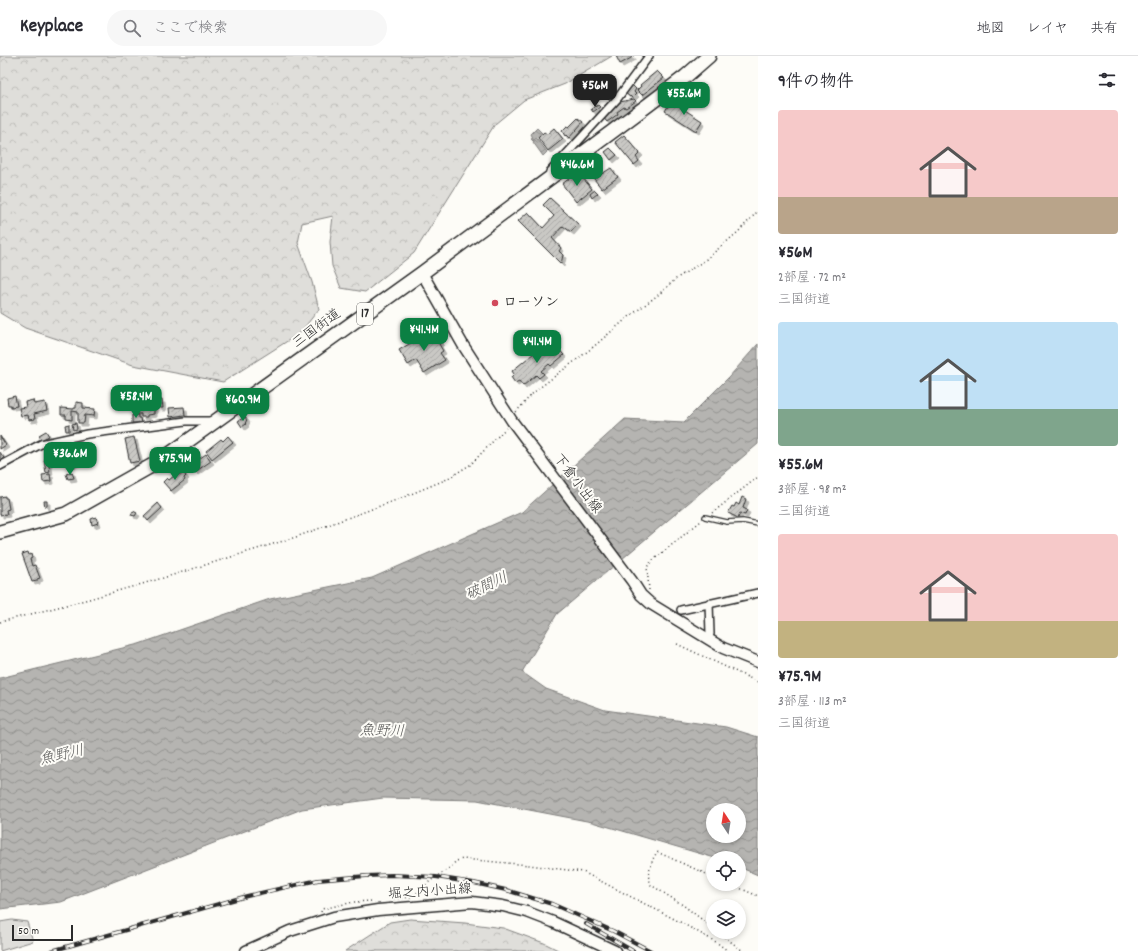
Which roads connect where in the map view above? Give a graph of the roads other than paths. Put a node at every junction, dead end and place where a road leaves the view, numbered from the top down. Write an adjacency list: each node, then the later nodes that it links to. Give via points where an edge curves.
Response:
1 (649, 56): 3 (street, via 617,99)
2 (708, 56): 3 (highway, 三国街道 / 17, via 679,81)
3 (532, 191): 4 (highway, 三国街道 / 17)
4 (422, 273): 5 (highway, 三国街道 / 17); 13 (main road, 下倉小出線, via 463,345 513,422 641,595 651,604)
5 (215, 421): 6 (street, via 186,421 87,434 41,444); 9 (highway, 三国街道 / 17, via 160,461 66,514)
6 (0, 466)
7 (705, 517): 8 (lane)
8 (758, 524)
9 (0, 532)
10 (758, 593): 11 (street)
11 (709, 603): 12 (street); 13 (street, via 710,634)
12 (681, 610)
13 (707, 638): 14 (main road, 下倉小出線, via 723,648)
14 (758, 662)
15 (246, 951): 16 (main road, 堀之内小出線, via 290,931 334,917 378,910 472,902 527,912)
16 (615, 951)

